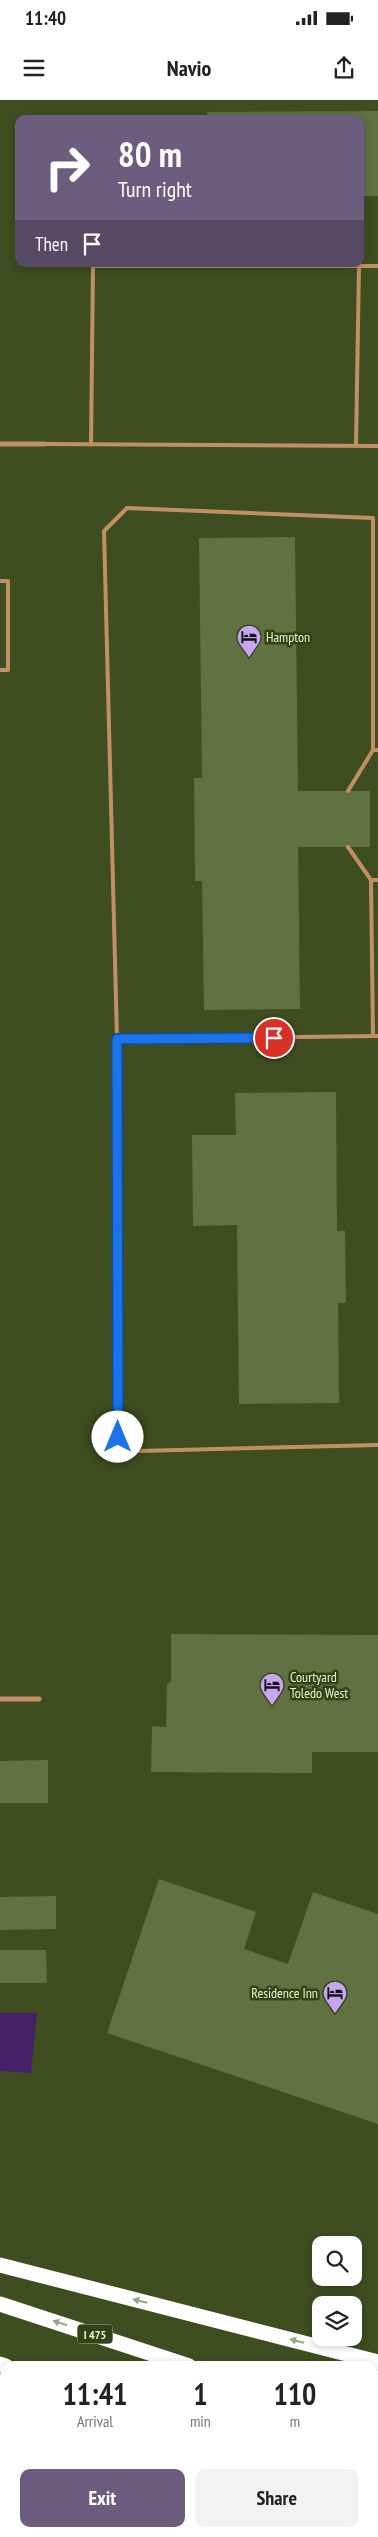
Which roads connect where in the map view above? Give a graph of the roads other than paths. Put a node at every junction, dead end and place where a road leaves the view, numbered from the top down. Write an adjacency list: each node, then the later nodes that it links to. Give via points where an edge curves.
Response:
1 (364, 266): 2 (lane)
2 (378, 266)
3 (93, 267): 7 (lane)
4 (359, 267): 8 (lane)
5 (0, 444): 6 (street)
6 (45, 444): 7 (lane)
7 (91, 445): 8 (lane)
8 (356, 445): 9 (lane)
9 (378, 446)
10 (373, 518): 11 (lane); 14 (lane); 20 (lane, via 127,508 104,531)
11 (378, 518)
12 (0, 581): 13 (lane, via 8,581 8,670)
13 (0, 670)
14 (376, 750): 15 (lane)
15 (348, 791)
16 (348, 847): 17 (lane)
17 (371, 880): 18 (lane); 19 (lane)
18 (378, 880)
19 (376, 1036): 20 (lane)
20 (117, 1039): 21 (lane, via 118,1437 139,1450)
21 (378, 1445)
22 (0, 1699): 23 (street)
23 (39, 1699)
24 (0, 2265): 27 (highway, one-way to 24)
25 (0, 2304): 26 (highway, I 475, one-way to 25)
26 (174, 2361)
27 (374, 2361)

